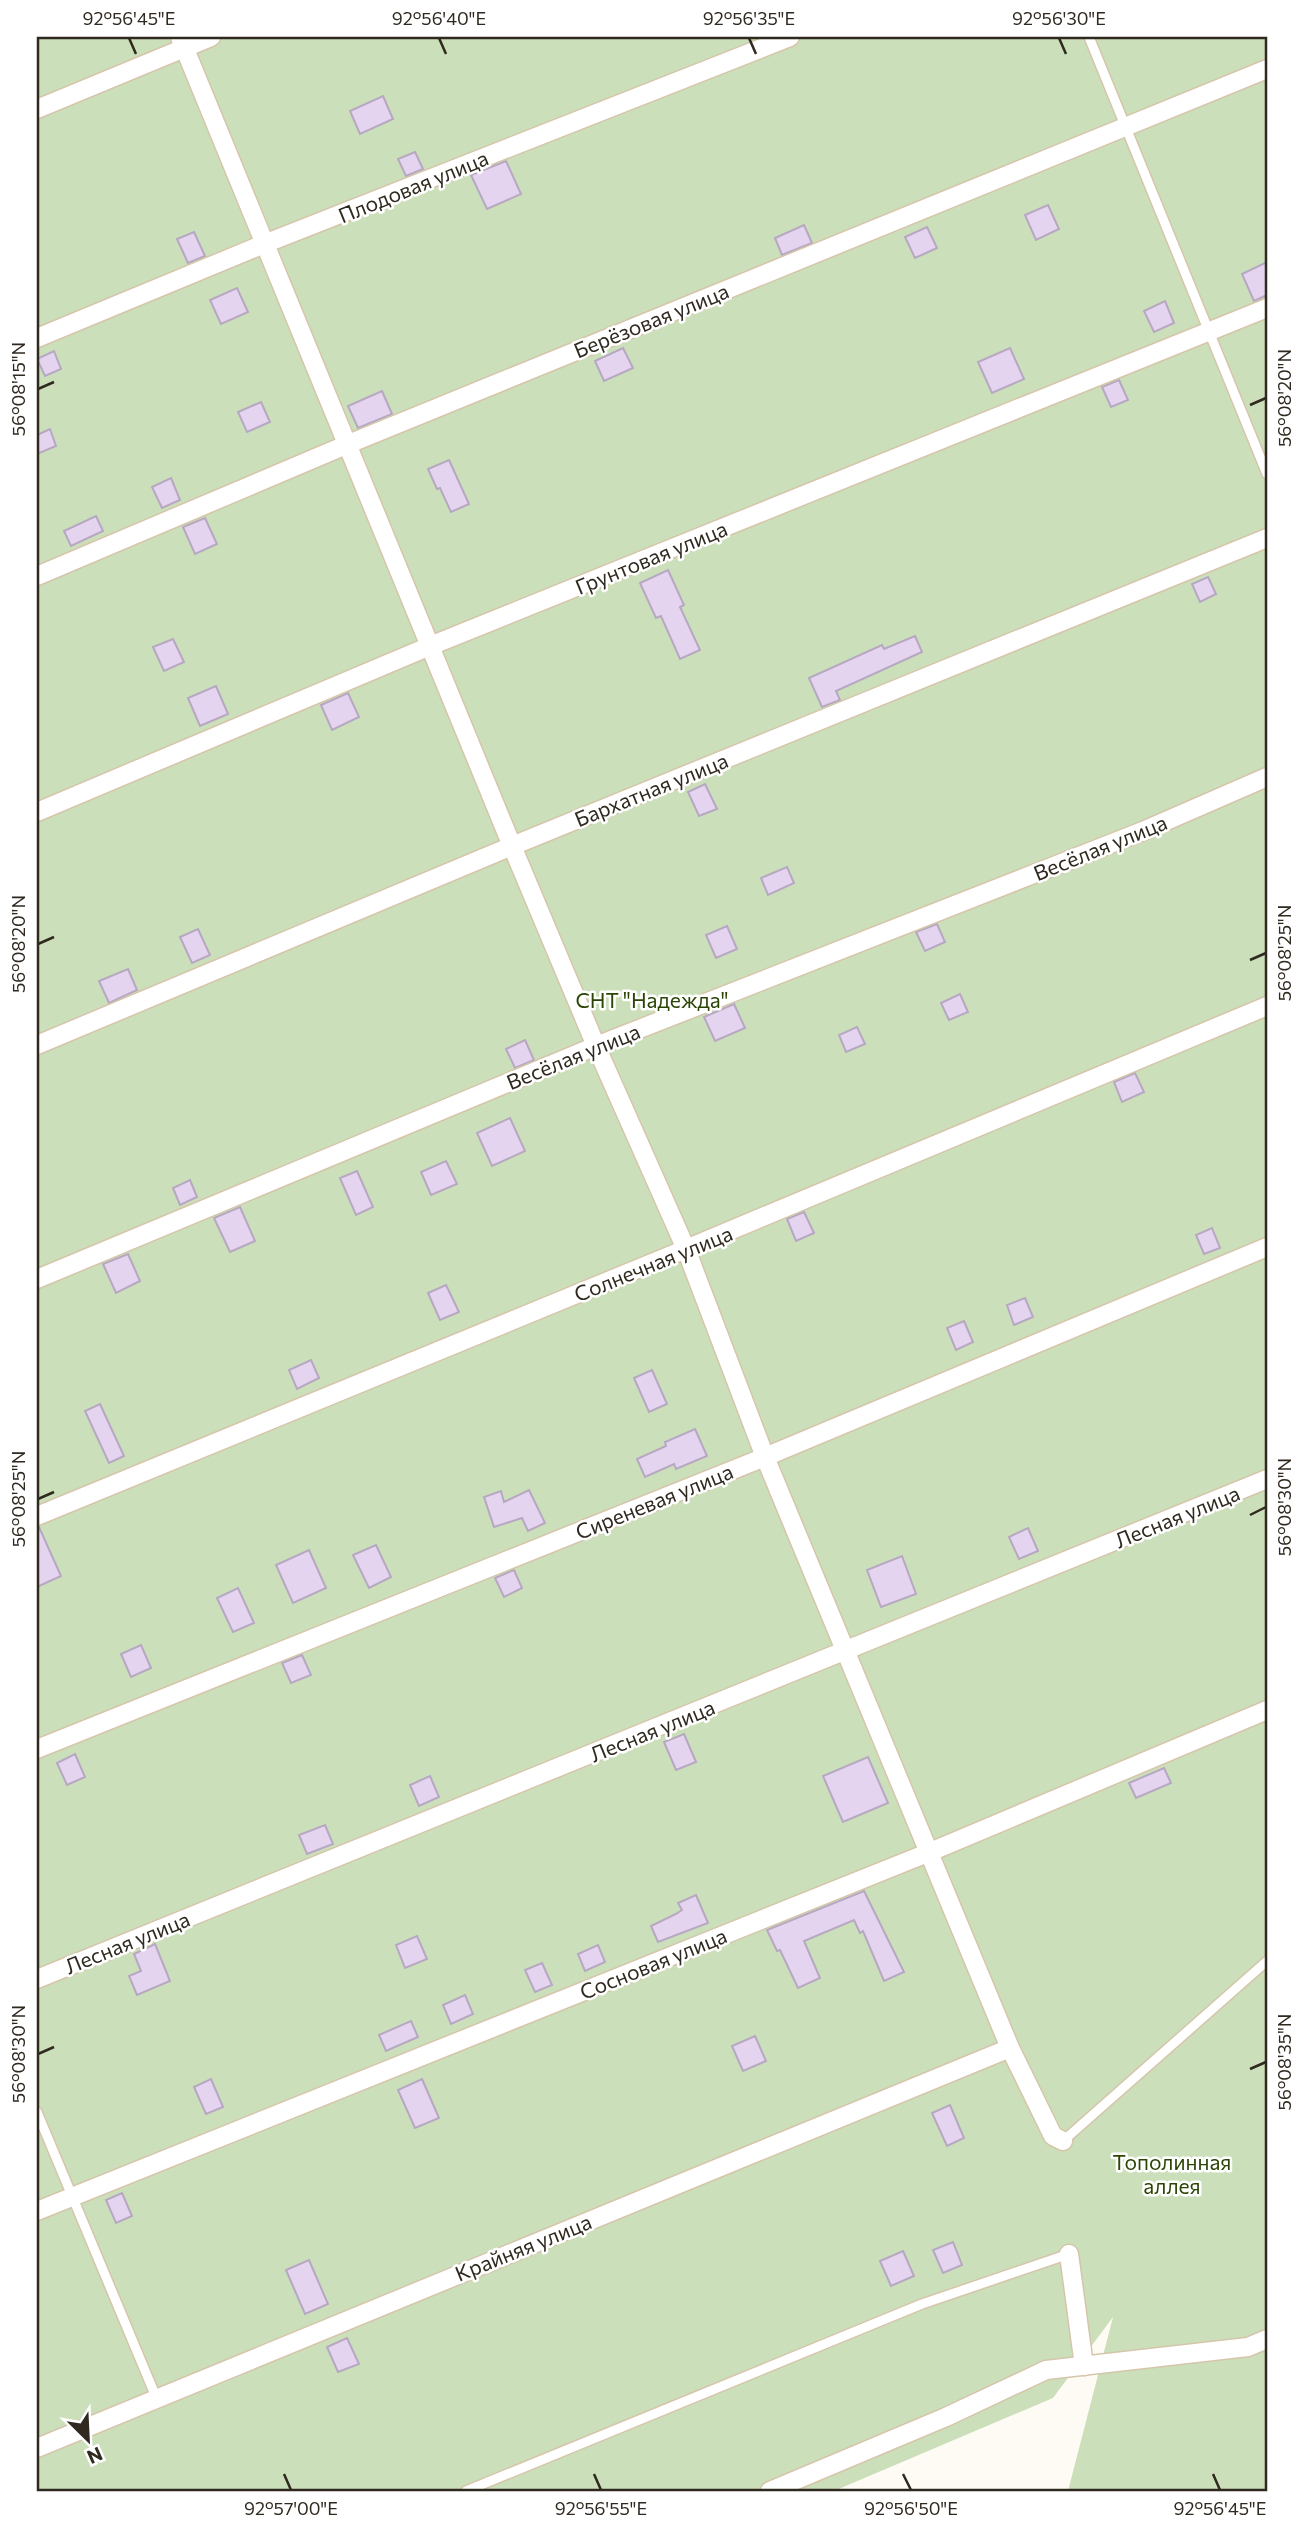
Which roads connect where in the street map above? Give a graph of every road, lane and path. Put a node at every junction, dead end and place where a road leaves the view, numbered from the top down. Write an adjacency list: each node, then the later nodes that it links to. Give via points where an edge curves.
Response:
1 (211, 37): 4 (street)
2 (790, 37): 8 (street, Плодовая улица)
3 (1089, 37): 7 (lane)
4 (182, 42): 6 (street); 8 (street)
5 (1267, 69): 7 (street, Берёзовая улица)
6 (37, 108)
7 (1124, 126): 10 (lane); 12 (street, Берёзовая улица)
8 (264, 244): 11 (street, Плодовая улица); 12 (street)
9 (1267, 308): 10 (street, Грунтовая улица)
10 (1209, 332): 13 (lane); 16 (street, Грунтовая улица)
11 (37, 338)
12 (346, 445): 15 (street, Берёзовая улица); 16 (street)
13 (1267, 474)
14 (1267, 538): 19 (street, Бархатная улица)
15 (37, 576)
16 (430, 646): 18 (street, Грунтовая улица); 19 (street)
17 (1267, 777): 22 (street, Весёлая улица, via 1143,831)
18 (37, 812)
19 (512, 846): 21 (street, Бархатная улица); 22 (street)
20 (1267, 1006): 24 (street, Солнечная улица)
21 (37, 1045)
22 (596, 1046): 24 (street); 25 (street, Весёлая улица)
23 (1267, 1247): 26 (street, Сиреневая улица)
24 (686, 1249): 26 (street); 28 (street, Солнечная улица)
25 (37, 1279)
26 (765, 1457): 29 (street); 31 (street, Сиреневая улица)
27 (1267, 1479): 29 (street, Лесная улица)
28 (37, 1516)
29 (847, 1651): 32 (street); 34 (street, Лесная улица)
30 (1267, 1710): 32 (street, Сосновая улица)
31 (37, 1749)
32 (930, 1852): 35 (street); 38 (street, Сосновая улица)
33 (1267, 1961): 37 (lane)
34 (37, 1979)
35 (1010, 2048): 37 (street, via 1053,2136); 43 (street, Крайняя улица)
36 (37, 2112): 38 (lane)
37 (1063, 2141)
38 (72, 2197): 39 (street, Сосновая улица); 43 (lane)
39 (37, 2211)
40 (1069, 2254): 42 (street); 45 (lane, via 922,2304)
41 (1267, 2339): 42 (street, via 1248,2347)
42 (1084, 2366): 46 (street, via 1046,2370)
43 (156, 2397): 44 (street, Крайняя улица)
44 (37, 2448)
45 (466, 2491)
46 (770, 2491)

